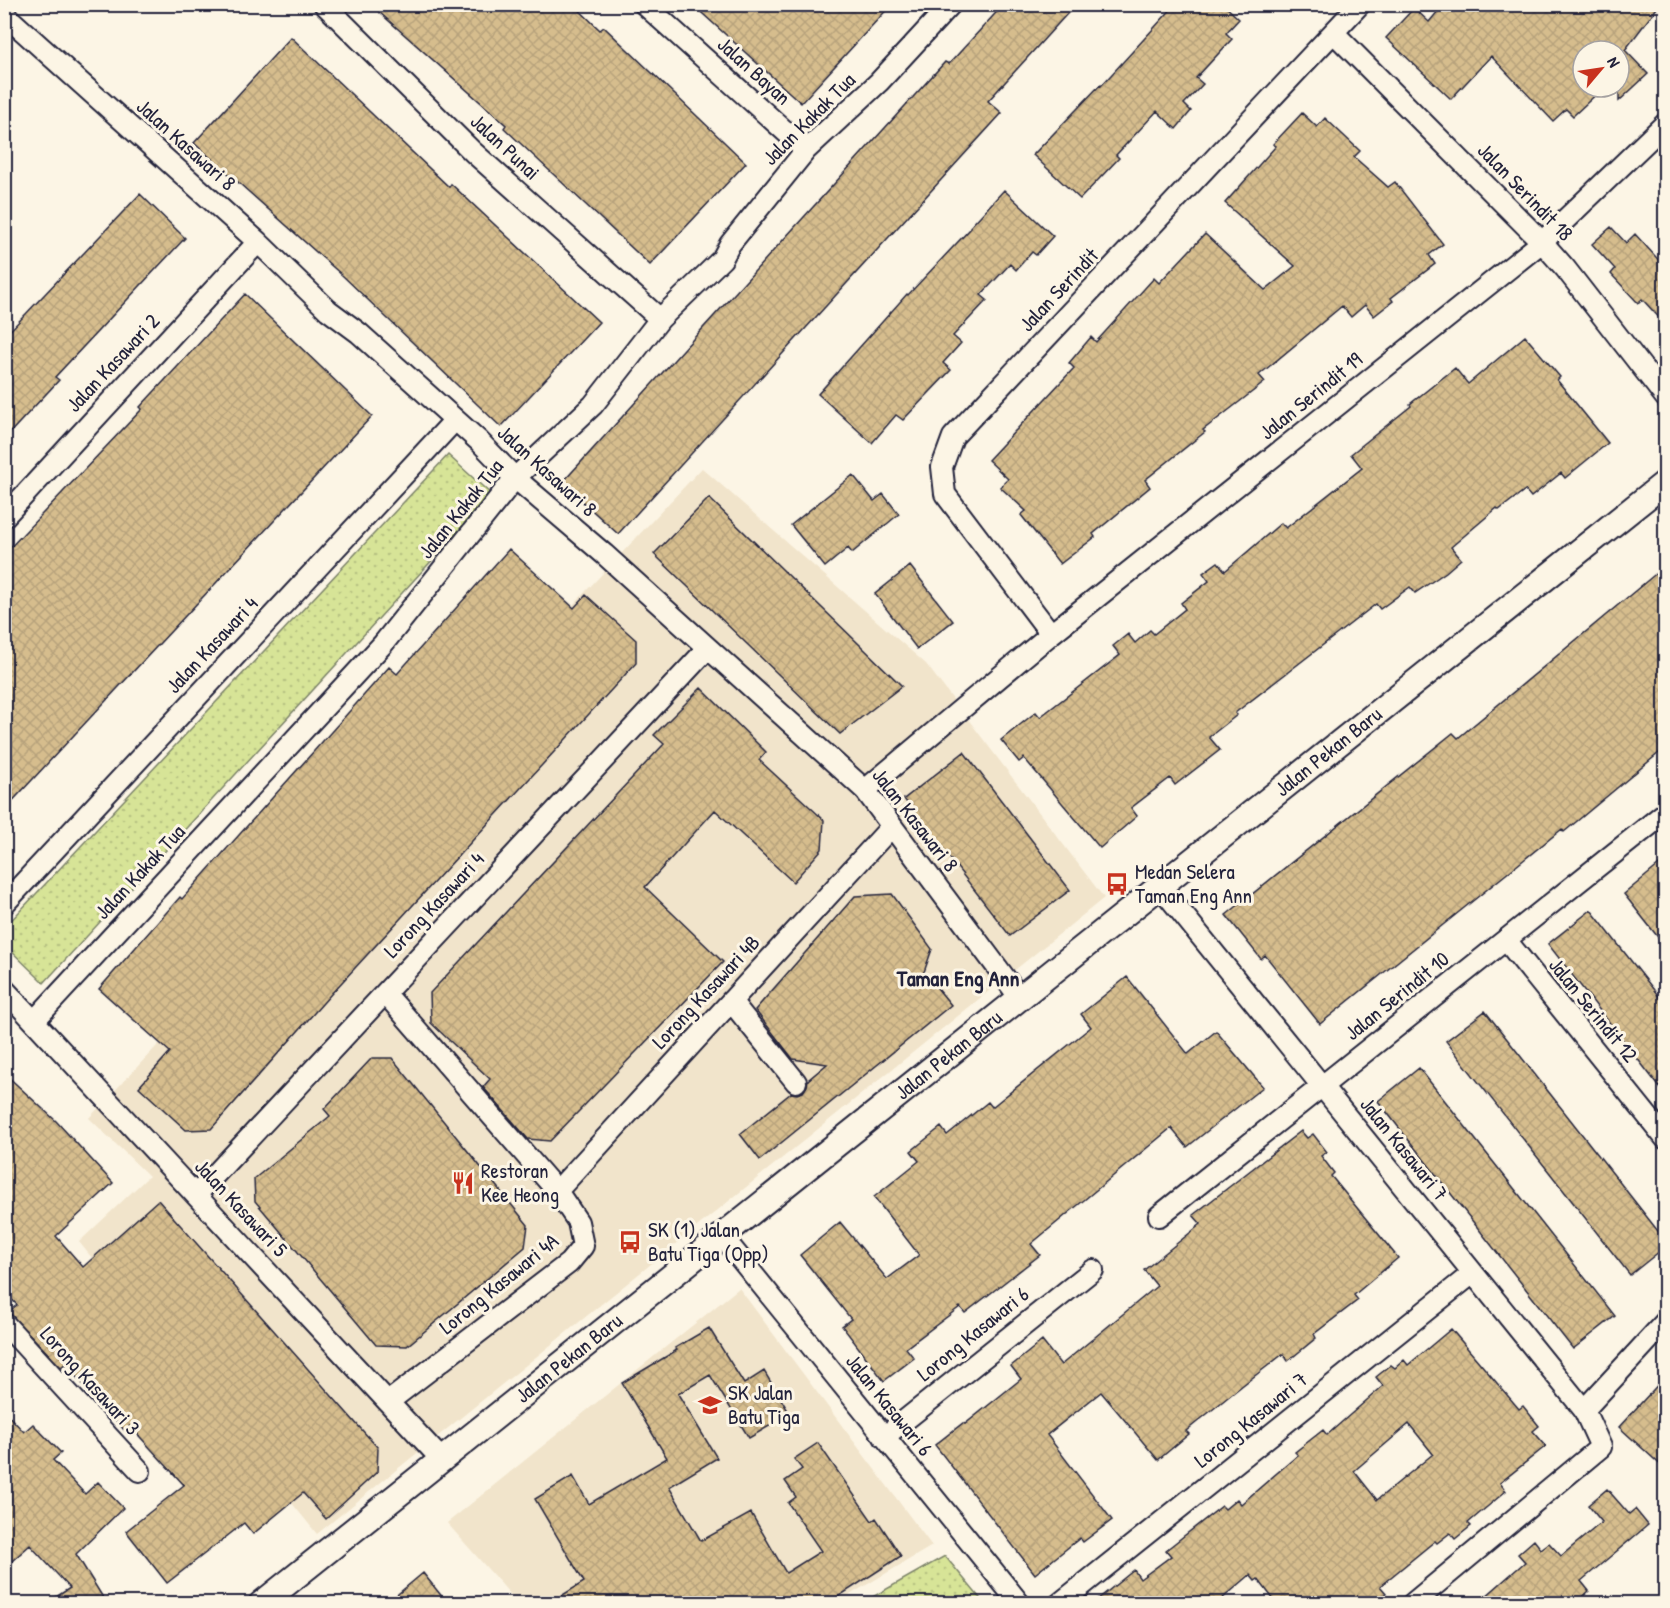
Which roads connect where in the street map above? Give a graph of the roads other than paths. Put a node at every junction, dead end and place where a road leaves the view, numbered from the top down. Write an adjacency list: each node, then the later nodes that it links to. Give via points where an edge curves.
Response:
1 (324, 4): 11 (street, Jalan Punai, via 473,152)
2 (644, 4): 8 (street, Jalan Bayan)
3 (951, 4): 8 (street, Jalan Kakak Tua, via 879,82)
4 (1360, 4): 6 (street, Jalan Serindit)
5 (4, 14): 9 (street, Jalan Kasawari 8)
6 (1334, 33): 10 (street, Jalan Serindit 18); 17 (street, Jalan Serindit, via 953,437 942,467 945,494)
7 (1665, 123): 10 (street, Jalan Serindit 19)
8 (806, 150): 11 (street, Jalan Kakak Tua, via 722,259)
9 (258, 242): 13 (street, Jalan Kasawari 8, via 328,310); 16 (street, Jalan Kasawari 2)
10 (1542, 242): 12 (street, Jalan Serindit 18); 17 (street, Jalan Serindit 19)
11 (660, 319): 14 (street, Jalan Kakak Tua, via 593,405)
12 (1665, 398)
13 (455, 420): 14 (street, Jalan Kasawari 8); 23 (street, Jalan Kasawari 4)
14 (514, 478): 18 (street, Jalan Kasawari 8); 29 (street, Jalan Kakak Tua, via 383,644)
15 (1665, 482): 22 (street, Jalan Pekan Baru)
16 (4, 517)
17 (1051, 634): 19 (street, Jalan Serindit 19)
18 (708, 648): 19 (street, Jalan Kasawari 8); 26 (street, Lorong Kasawari 4)
19 (865, 790): 21 (street, Jalan Kasawari 8)
20 (1665, 812): 24 (street, Jalan Serindit 10)
21 (892, 826): 27 (street, Jalan Kasawari 8); 28 (street, Lorong Kasawari 4B)
22 (1160, 886): 27 (street, Jalan Pekan Baru); 31 (street, Jalan Kasawari 7)
23 (4, 904)
24 (1506, 940): 31 (street, Jalan Serindit 10); 32 (street, Jalan Serindit 12)
25 (4, 989): 29 (street, Jalan Kasawari 5)
26 (385, 993): 33 (street, Lorong Kasawari 4A); 34 (street, Lorong Kasawari 4)
27 (1020, 998): 36 (street, Jalan Pekan Baru)
28 (731, 1001): 30 (street); 33 (street, Lorong Kasawari 4B)
29 (34, 1021): 34 (street, Jalan Kasawari 5)
30 (796, 1082)
31 (1322, 1086): 35 (street, Jalan Serindit 10); 38 (street, Jalan Kasawari 7)
32 (1665, 1138)
33 (556, 1191): 41 (street, Lorong Kasawari 4A, via 578,1222 583,1246 569,1263)
34 (196, 1195): 41 (street, Jalan Kasawari 5)
35 (1159, 1216)
36 (722, 1236): 43 (street, Jalan Kasawari 6); 44 (street, Jalan Pekan Baru)
37 (1093, 1270): 43 (street, Lorong Kasawari 6)
38 (1473, 1273): 42 (street, Jalan Kasawari 7); 48 (street, Lorong Kasawari 7)
39 (1665, 1321): 42 (street)
40 (4, 1323): 45 (street, Lorong Kasawari 3)
41 (388, 1402): 44 (street, Jalan Kasawari 5)
42 (1584, 1410): 49 (street, Jalan Kasawari 7, via 1601,1447)
43 (884, 1437): 47 (street, Jalan Kasawari 6)
44 (442, 1460): 46 (street, Jalan Pekan Baru)
45 (140, 1471)
46 (261, 1604)
47 (1020, 1604)
48 (1059, 1604)
49 (1412, 1604)

